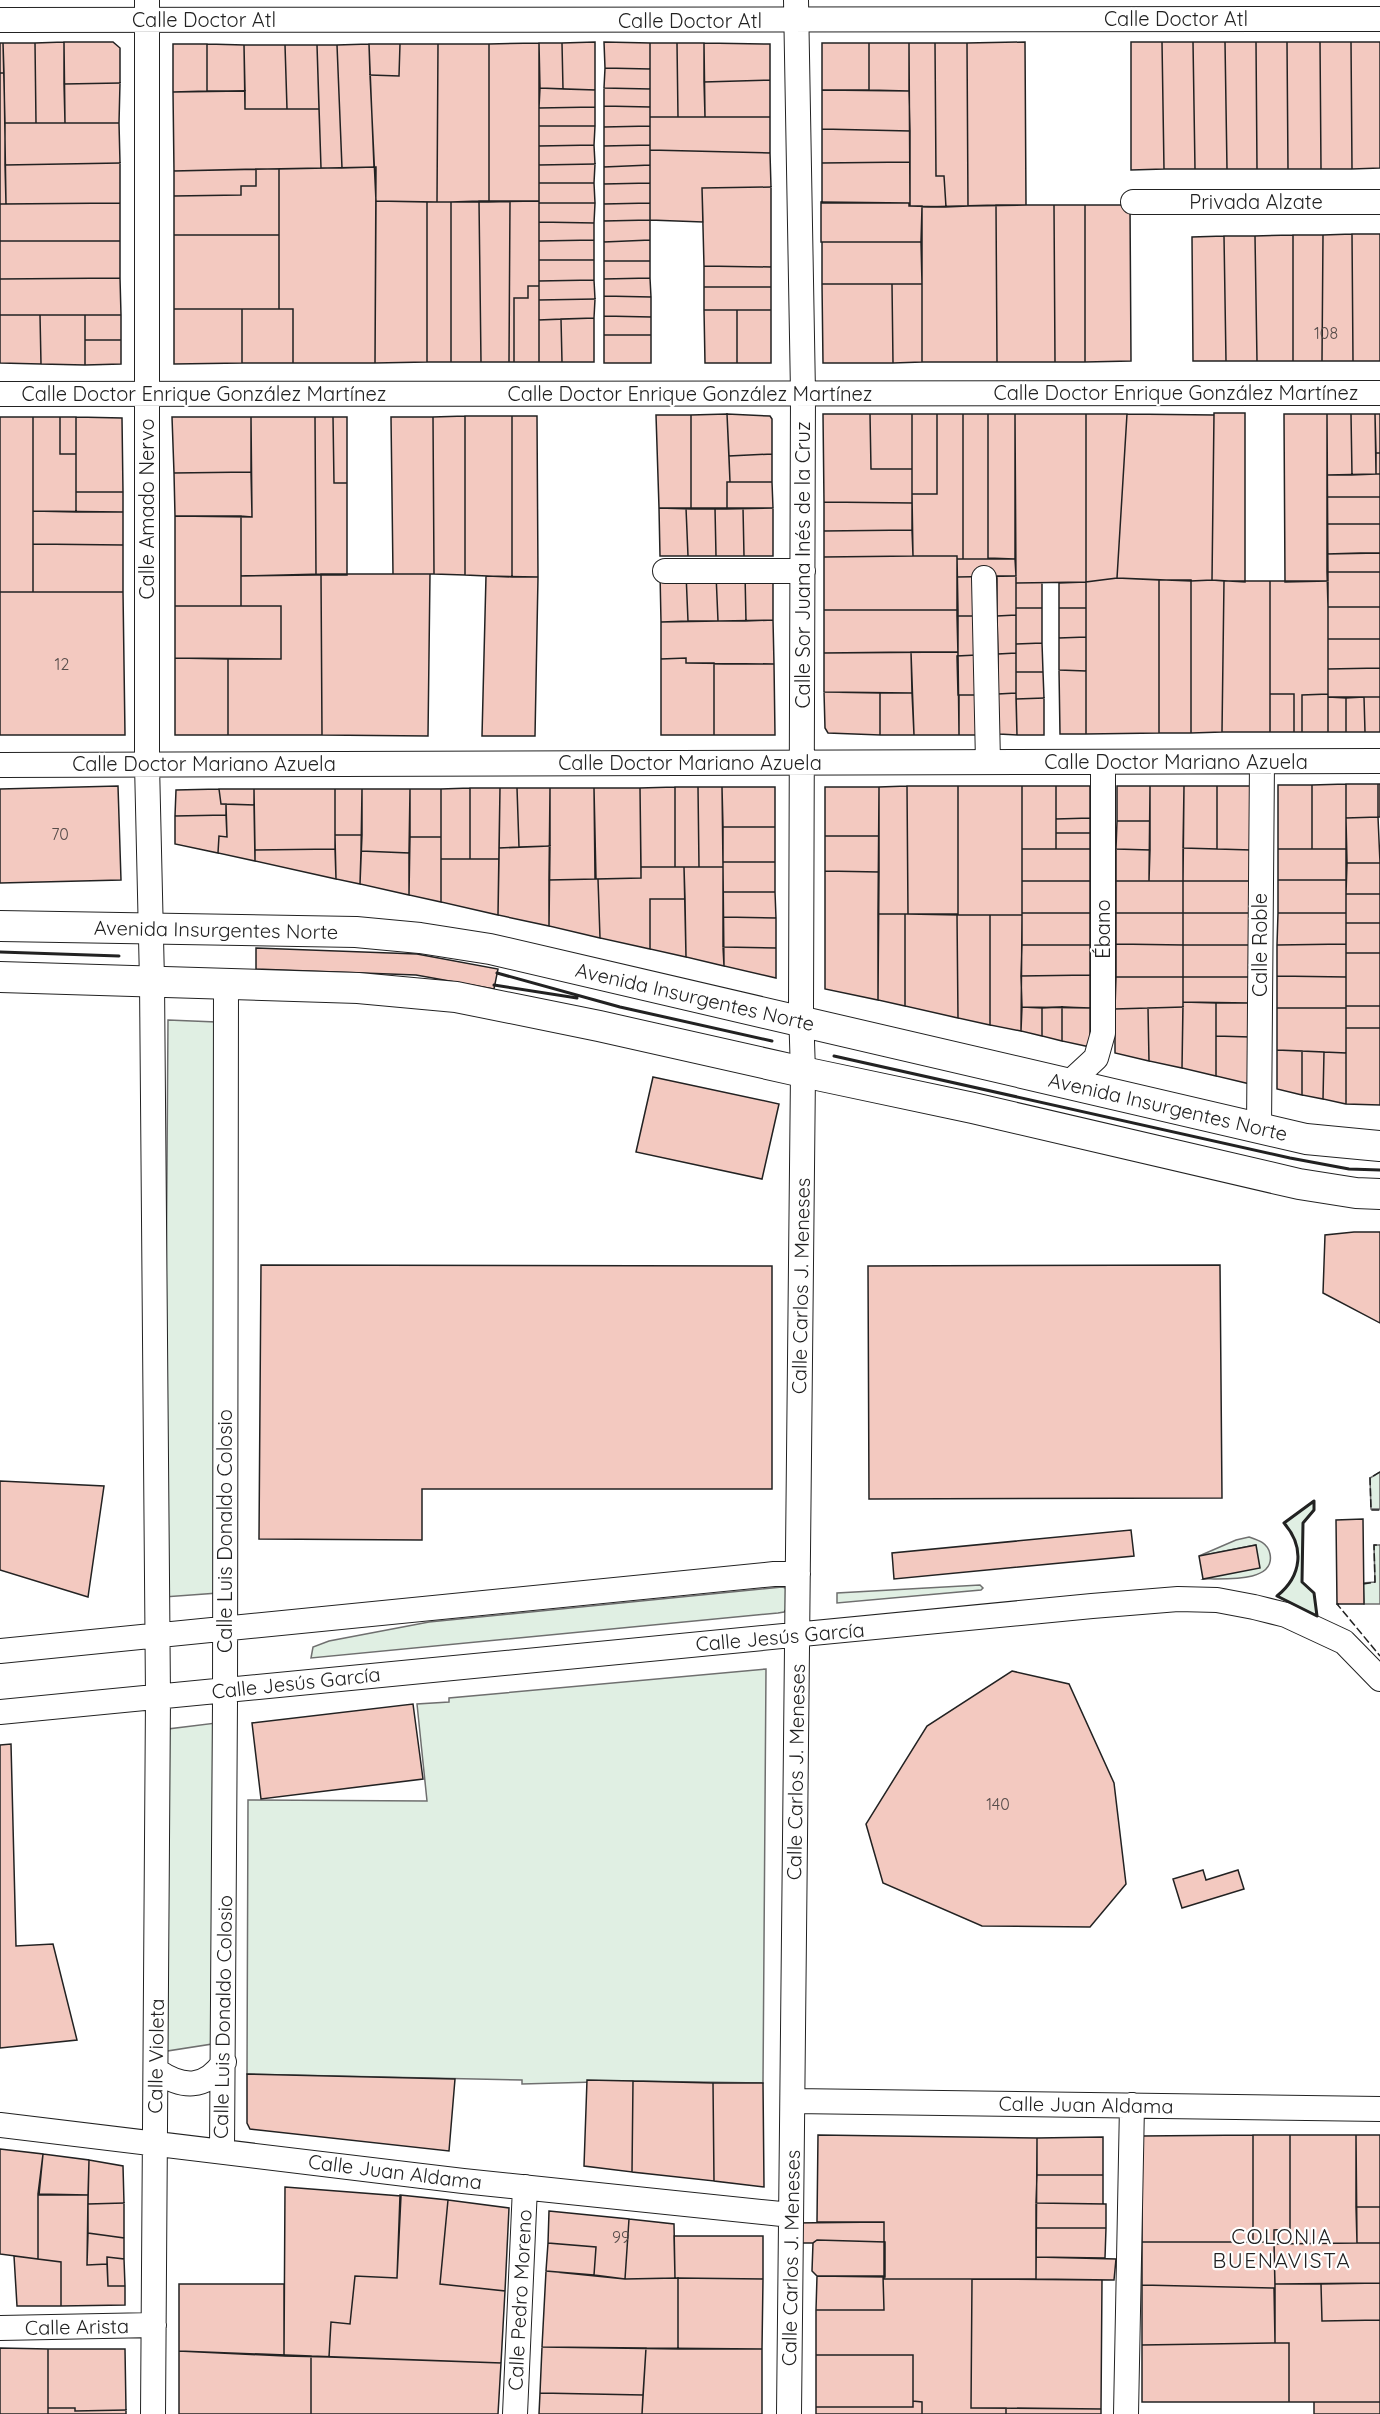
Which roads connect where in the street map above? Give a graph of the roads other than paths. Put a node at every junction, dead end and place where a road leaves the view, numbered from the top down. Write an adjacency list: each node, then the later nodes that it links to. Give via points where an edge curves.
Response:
1 (147, 10): 2 (street, Calle Doctor Atl); 4 (street, Calle Doctor Atl); 7 (street, Calle Amado Nervo)
2 (796, 10): 3 (street, Calle Doctor Atl, via 900,19); 8 (street, Calle Sor Juana Inés de la Cruz)
3 (1380, 19)
4 (0, 20)
5 (1133, 202): 6 (street, Privada Alzate)
6 (1380, 202)
7 (146, 393): 8 (street, Calle Doctor Enrique González Martínez); 10 (street, Calle Doctor Enrique González Martínez); 19 (street, Calle Amado Nervo)
8 (803, 393): 9 (street, Calle Doctor Enrique González Martínez); 12 (street, Calle Sor Juana Inés de la Cruz)
9 (1380, 393)
10 (0, 394)
11 (665, 571): 12 (street)
12 (803, 571): 18 (street, Calle Sor Juana Inés de la Cruz)
13 (984, 578): 14 (street)
14 (988, 762): 15 (street, Calle Doctor Mariano Azuela); 18 (street, Calle Doctor Mariano Azuela)
15 (1103, 762): 16 (street, Calle Doctor Mariano Azuela); 28 (street, Ébano, via 1103,1033 1096,1058)
16 (1262, 762): 17 (street, Calle Doctor Mariano Azuela); 29 (street, Calle Roble)
17 (1380, 762)
18 (803, 763): 19 (street, Calle Doctor Mariano Azuela); 26 (street, Calle Sor Juana Inés de la Cruz)
19 (147, 764): 20 (street, Calle Doctor Mariano Azuela); 22 (street, Calle Amado Nervo)
20 (0, 765)
21 (0, 926): 22 (main road, Avenida Insurgentes Norte)
22 (150, 929): 24 (street, Calle Amado Nervo); 26 (main road, Avenida Insurgentes Norte, via 356,932 420,938 490,949)
23 (0, 977): 24 (main road)
24 (152, 981): 25 (main road); 34 (street)
25 (226, 984): 27 (main road, via 394,990 456,997); 33 (street, Calle Luis Donaldo Colosio)
26 (801, 1022): 27 (street, Calle Carlos J. Meneses); 28 (main road, Avenida Insurgentes Norte)
27 (803, 1072): 31 (main road, via 1299,1184); 32 (street, Calle Carlos J. Meneses)
28 (1068, 1084): 29 (main road, Avenida Insurgentes Norte)
29 (1258, 1128): 30 (main road, Avenida Insurgentes Norte, via 1316,1141)
30 (1380, 1146)
31 (1380, 1194)
32 (798, 1574): 33 (street); 35 (street, Calle Carlos J. Meneses)
33 (224, 1628): 34 (street); 38 (street, Calle Luis Donaldo Colosio)
34 (157, 1635): 36 (street); 39 (street)
35 (798, 1635): 37 (street, Calle Jesús García, via 1138,1601 1217,1600 1286,1615 1335,1637 1355,1651); 38 (street, Calle Jesús García); 43 (street, Calle Carlos J. Meneses)
36 (0, 1651)
37 (1380, 1679)
38 (225, 1690): 39 (street, Calle Jesús García); 41 (street, Calle Luis Donaldo Colosio)
39 (158, 1697): 40 (street, Calle Jesús García); 42 (street, Calle Violeta)
40 (0, 1712)
41 (224, 2062): 42 (street, via 216,2074 202,2082 186,2084); 48 (street, Calle Luis Donaldo Colosio)
42 (157, 2071): 47 (street, Calle Violeta)
43 (793, 2101): 44 (street, Calle Juan Aldama); 50 (street, Calle Carlos J. Meneses)
44 (1132, 2105): 45 (street, Calle Juan Aldama); 56 (street)
45 (1380, 2109)
46 (0, 2125): 47 (street, Calle Juan Aldama)
47 (155, 2145): 48 (street, Calle Juan Aldama); 51 (street, Calle Violeta)
48 (222, 2150): 49 (street, Calle Juan Aldama)
49 (525, 2187): 50 (street, Calle Juan Aldama); 54 (street, Calle Pedro Moreno)
50 (791, 2215): 55 (street, Calle Carlos J. Meneses)
51 (154, 2325): 52 (street, Calle Arista); 53 (street, Calle Violeta)
52 (0, 2328)
53 (153, 2414)
54 (515, 2414)
55 (789, 2414)
56 (1126, 2414)

